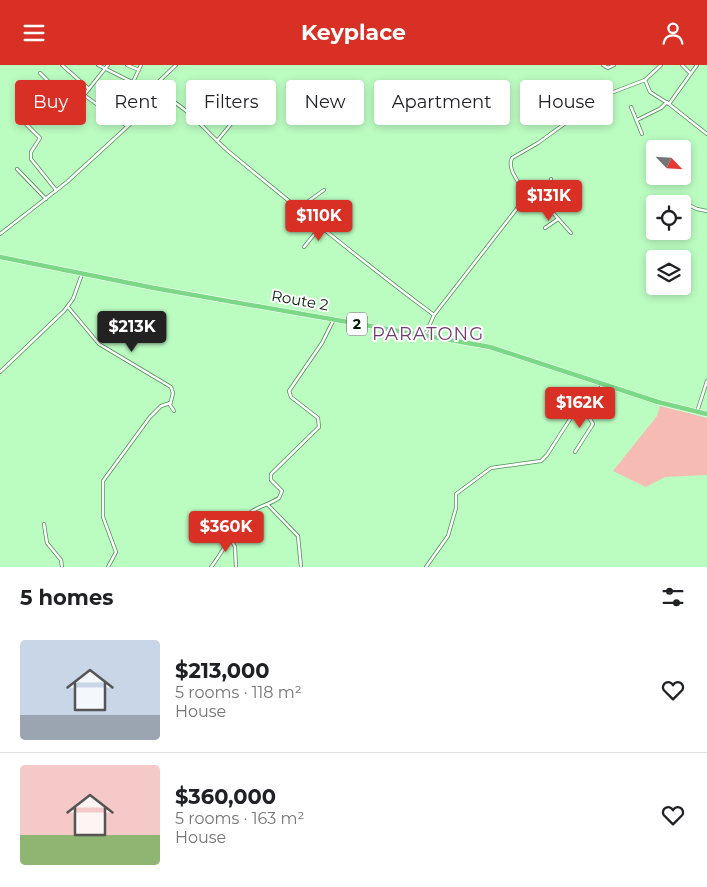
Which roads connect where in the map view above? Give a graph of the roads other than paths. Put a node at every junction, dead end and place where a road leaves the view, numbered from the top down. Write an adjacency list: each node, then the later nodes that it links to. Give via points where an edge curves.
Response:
1 (62, 65): 23 (street)
2 (98, 65): 12 (street)
3 (108, 65): 12 (street)
4 (127, 65): 13 (street)
5 (141, 65): 13 (street)
6 (176, 65): 19 (street)
7 (603, 65): 8 (street, via 608,68)
8 (614, 65)
9 (661, 65): 20 (street)
10 (682, 65): 15 (street)
11 (696, 65): 15 (street)
12 (106, 69): 17 (street); 21 (street)
13 (139, 70): 18 (street)
14 (40, 73): 16 (street)
15 (690, 73): 26 (street)
16 (47, 80)
17 (129, 80)
18 (134, 80)
19 (158, 80)
20 (645, 80): 26 (street, via 650,92); 40 (street, via 603,96 512,158 513,173)
21 (93, 85): 22 (street); 23 (street)
22 (96, 87)
23 (89, 89): 24 (street)
24 (86, 93)
25 (86, 96): 32 (street)
26 (668, 103): 29 (street); 34 (street)
27 (176, 104): 35 (street)
28 (631, 107): 29 (street)
29 (637, 120): 33 (street)
30 (27, 125): 39 (street, via 40,138 31,151 31,159)
31 (230, 125): 35 (street)
32 (128, 126): 39 (street)
33 (642, 133)
34 (707, 134)
35 (216, 141): 44 (street)
36 (17, 169): 41 (street)
37 (551, 179): 42 (street, via 549,188)
38 (324, 190): 44 (street)
39 (56, 191): 41 (street)
40 (527, 196): 42 (street); 55 (street)
41 (46, 199): 50 (street)
42 (535, 199): 46 (street, via 546,205)
43 (691, 206): 45 (street)
44 (299, 208): 47 (street)
45 (707, 211)
46 (558, 219): 48 (street); 49 (street)
47 (321, 226): 51 (street); 55 (street)
48 (545, 228)
49 (571, 233)
50 (0, 234)
51 (304, 247)
52 (0, 257): 53 (highway, Route 2 / 2)
53 (82, 274): 54 (street); 56 (highway, Route 2 / 2)
54 (68, 307): 58 (street); 61 (street, via 99,343 171,387)
55 (434, 315): 57 (street)
56 (334, 319): 57 (highway, Route 2 / 2); 67 (street, via 322,343 289,391 291,397 318,418 319,427 272,473 271,480 282,493)
57 (425, 335): 60 (highway, Route 2 / 2, via 506,351)
58 (0, 372)
59 (707, 381): 64 (street)
60 (602, 383): 63 (street); 64 (highway, Route 2 / 2)
61 (170, 403): 62 (street); 71 (street, via 150,417 103,481 103,517 116,552)
62 (174, 411)
63 (586, 411): 66 (street, via 593,424); 75 (street, via 574,413 541,461 491,468 456,494 456,508 448,536)
64 (697, 412): 65 (highway, Route 2 / 2)
65 (707, 414)
66 (575, 452)
67 (267, 504): 69 (street, via 248,514); 74 (street, via 298,536)
68 (44, 524): 70 (street, via 47,543 61,560)
69 (230, 537): 72 (street); 73 (street, via 235,547)
70 (62, 567)
71 (108, 567)
72 (211, 567)
73 (236, 567)
74 (301, 567)
75 (426, 567)

